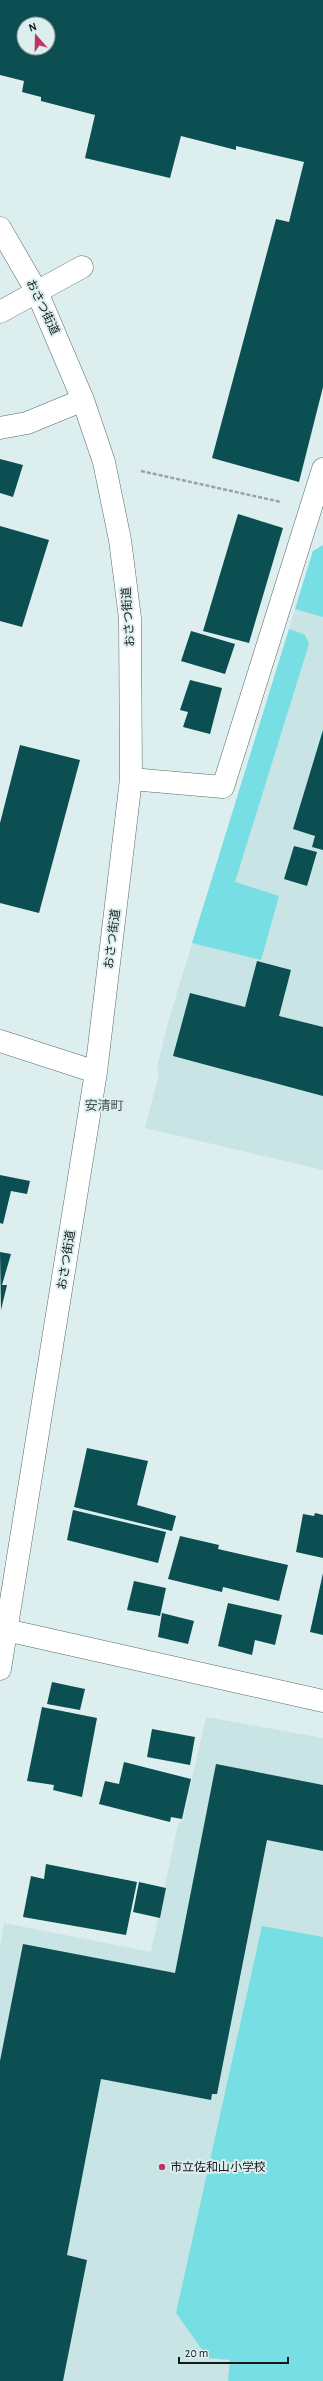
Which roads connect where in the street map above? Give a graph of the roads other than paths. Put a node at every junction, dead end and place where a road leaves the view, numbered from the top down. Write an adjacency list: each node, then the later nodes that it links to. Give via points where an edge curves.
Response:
1 (0, 228): 3 (street, おさつ街道)
2 (82, 267): 3 (street)
3 (37, 292): 4 (street); 5 (street, おさつ街道)
4 (0, 312)
5 (83, 400): 6 (street, via 27,423); 9 (street, おさつ街道, via 104,462 122,548 130,618)
6 (0, 428)
7 (323, 469): 8 (street)
8 (316, 510): 9 (street, via 223,788)
9 (131, 779): 11 (street, おさつ街道)
10 (0, 1041): 11 (street)
11 (96, 1072): 12 (street, おさつ街道)
12 (6, 1630): 13 (street, おさつ街道); 14 (street)
13 (0, 1669)
14 (323, 1701)

